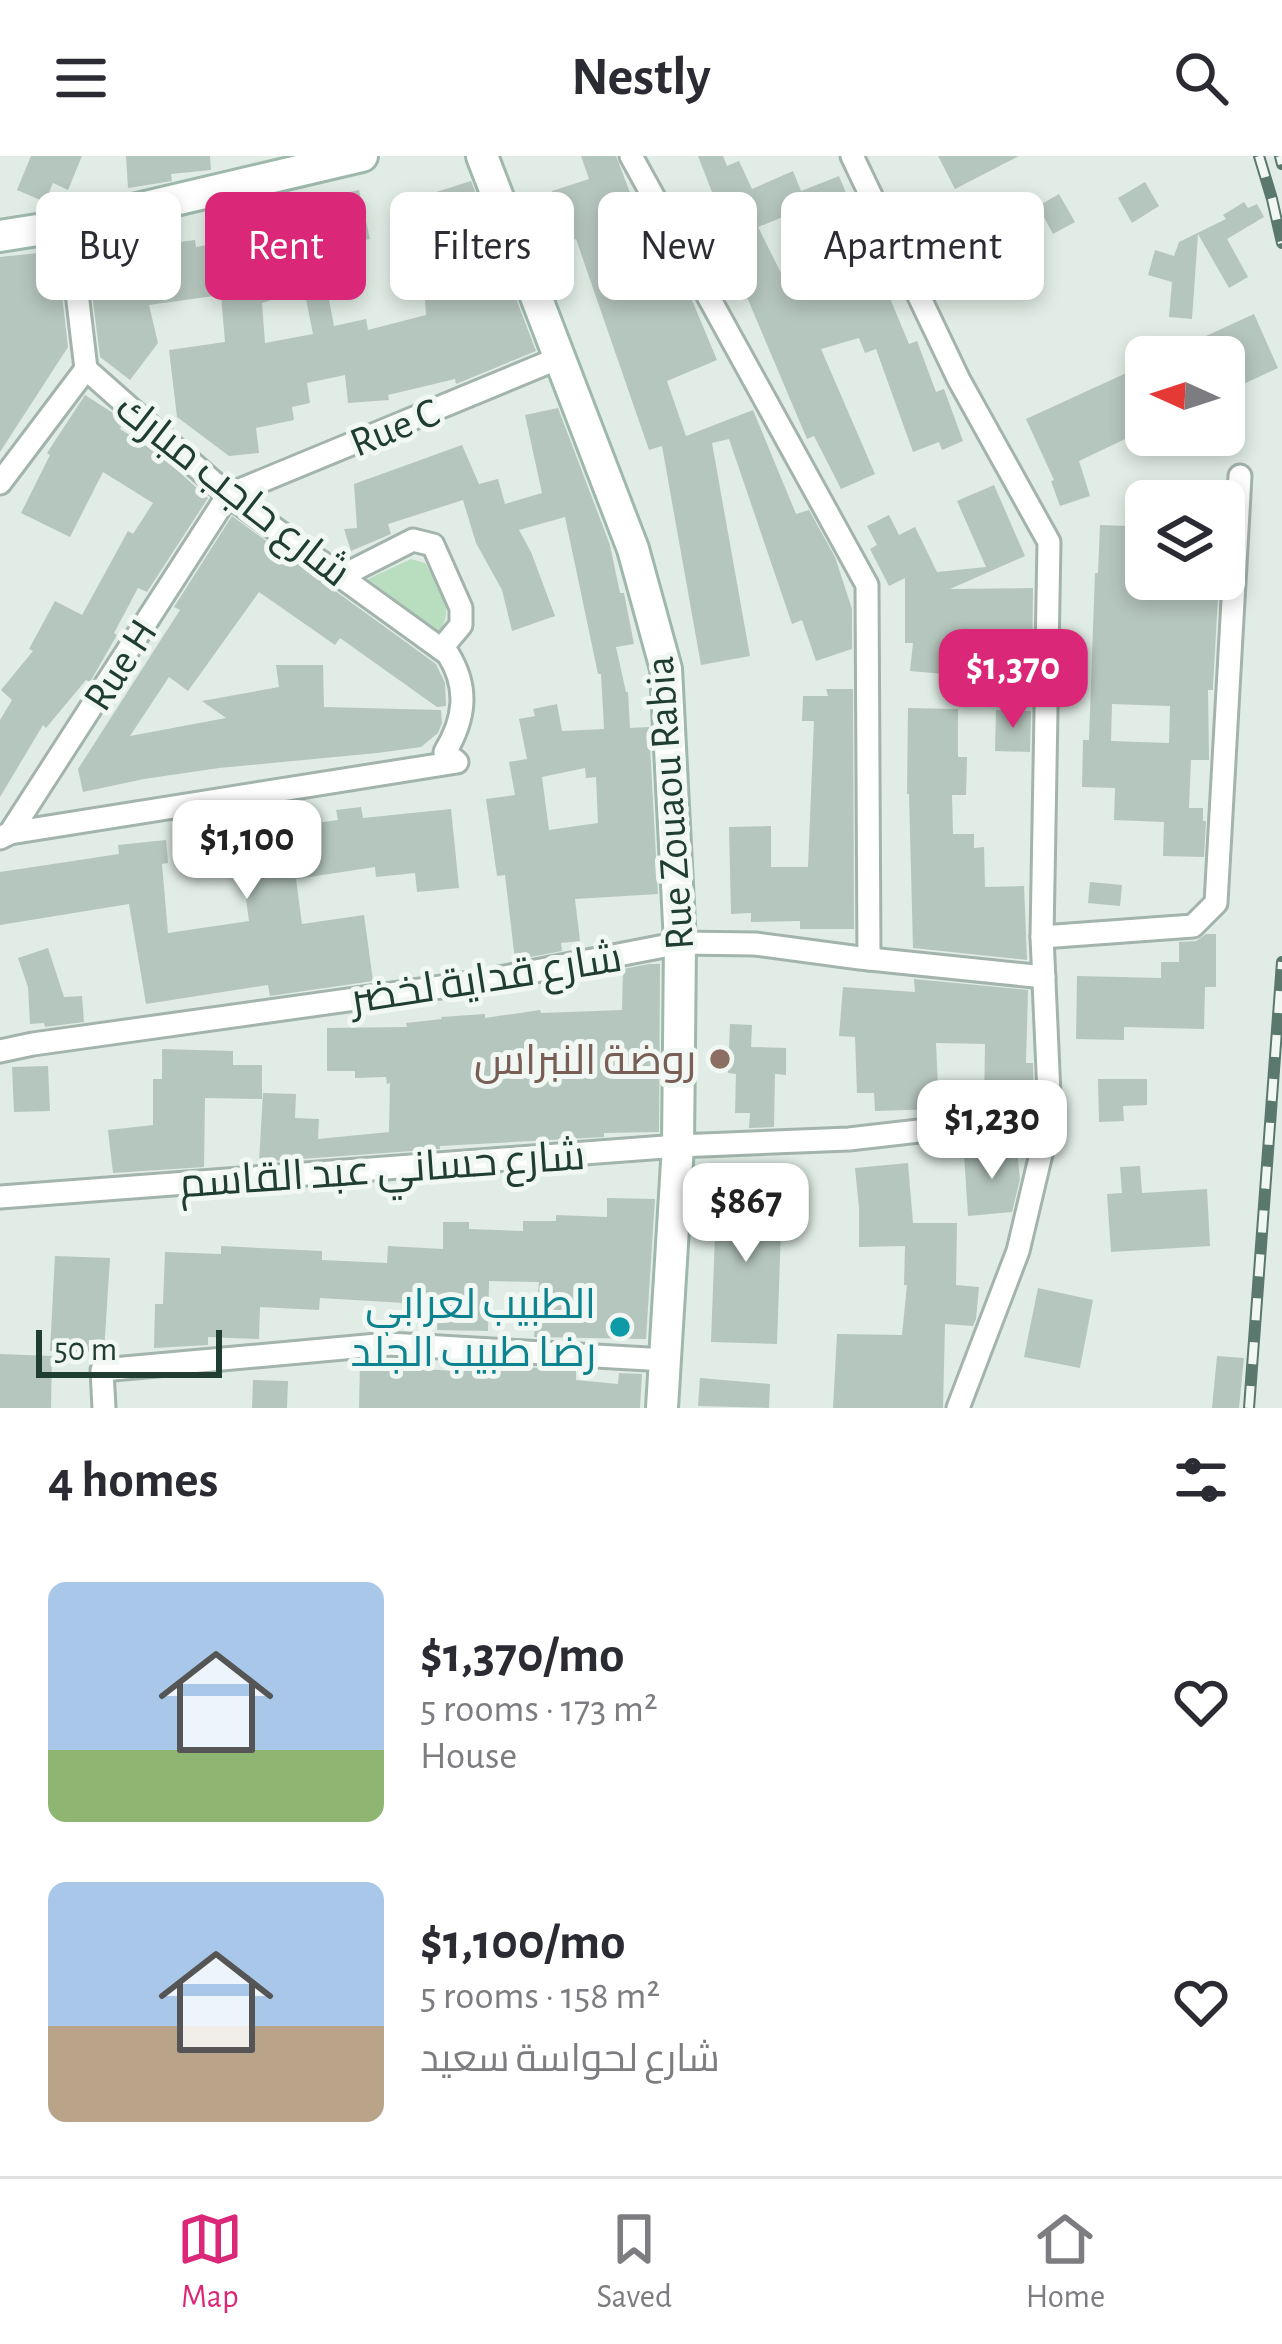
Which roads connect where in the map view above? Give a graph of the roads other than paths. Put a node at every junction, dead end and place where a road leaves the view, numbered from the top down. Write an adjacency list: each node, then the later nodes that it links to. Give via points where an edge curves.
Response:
1 (362, 156): 5 (main road)
2 (482, 156): 9 (main road, Rue Zouaou Rabia)
3 (631, 156): 19 (street, via 867,585)
4 (852, 156): 17 (street, via 959,380 1049,542)
5 (181, 199)
6 (36, 230): 7 (main road)
7 (0, 236)
8 (78, 300): 10 (street, شارع حاجب مبارك)
9 (559, 358): 13 (street, Rue C); 18 (main road, Rue Zouaou Rabia, via 633,548 666,669)
10 (86, 369): 12 (street); 13 (street, شارع حاجب مبارك)
11 (1240, 476): 17 (street, via 1216,903 1193,926)
12 (0, 483)
13 (228, 495): 14 (street, شارع حاجب مبارك); 16 (street, Rue H)
14 (342, 576): 15 (street, شارع حاجب مبارك); 15 (street, via 413,540 433,545 461,608 461,625)
15 (441, 649): 16 (street, via 463,683 445,752 457,762)
16 (5, 836)
17 (1042, 937): 20 (street)
18 (680, 944): 19 (street, شارع قداية لخضر); 21 (street, شارع قداية لخضر, via 484,981); 23 (main road, Rue Zouaou Rabia)
19 (868, 959): 20 (street, شارع قداية لخضر)
20 (1044, 977): 22 (street)
21 (0, 1051)
22 (1050, 1116): 23 (street, شارع حساني عبد القاسم, via 849,1139); 28 (street, via 1018,1251)
23 (678, 1146): 24 (street, شارع حساني عبد القاسم); 25 (main road, Rue Zouaou Rabia)
24 (0, 1197)
25 (666, 1360): 26 (street, via 388,1344 102,1370); 27 (main road, Rue Zouaou Rabia)
26 (104, 1408)
27 (662, 1408)
28 (958, 1408)

